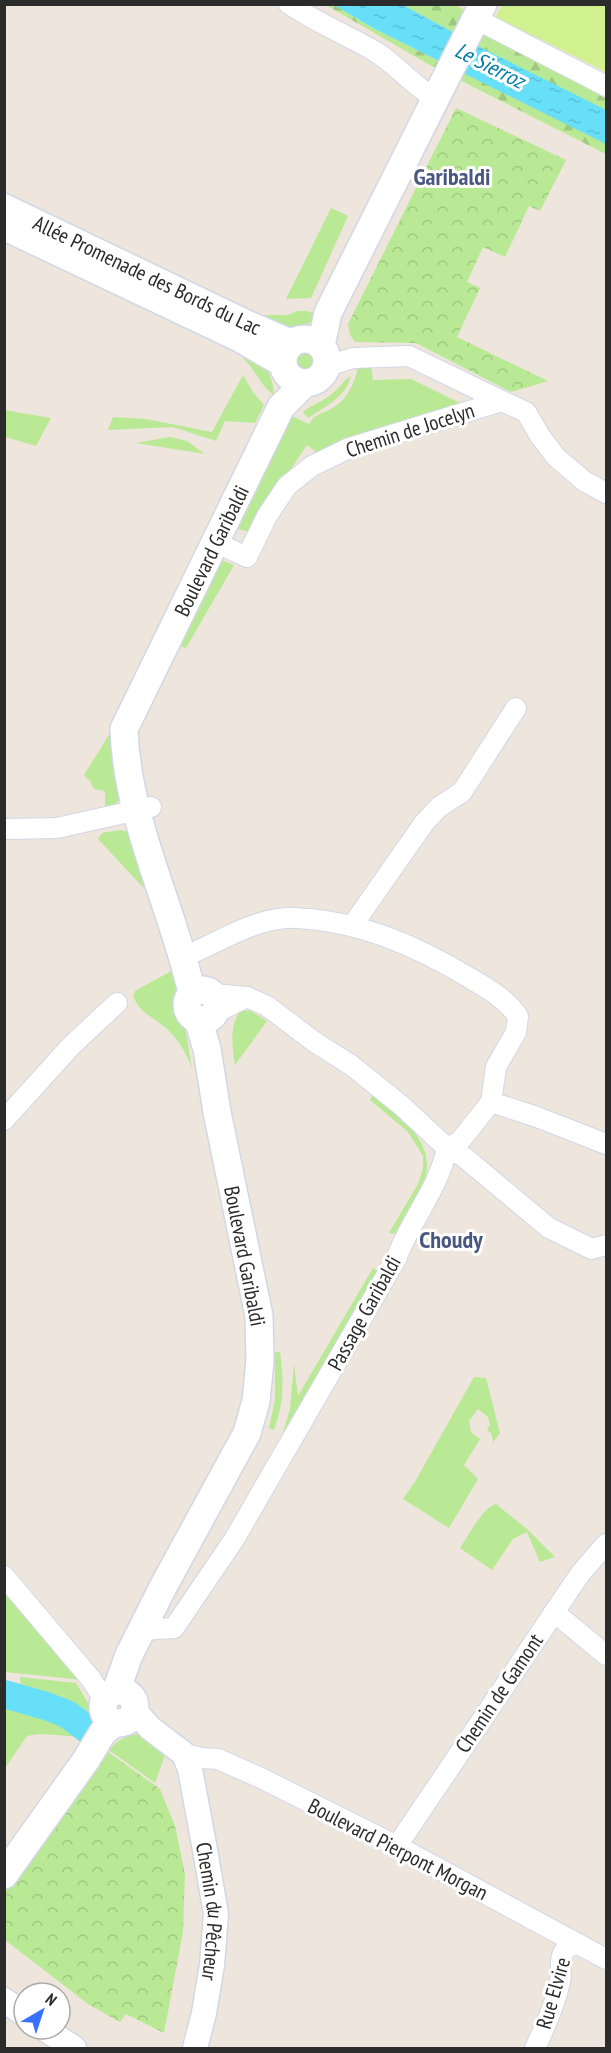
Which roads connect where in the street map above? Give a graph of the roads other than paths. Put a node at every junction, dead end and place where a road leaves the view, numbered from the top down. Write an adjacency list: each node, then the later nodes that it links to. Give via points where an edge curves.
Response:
1 (289, 4): 4 (street, via 319,24 376,52 422,91)
2 (478, 16): 3 (street); 4 (main road)
3 (606, 86)
4 (440, 89): 7 (main road)
5 (4, 206): 7 (street, Allée Promenade des Bords du Lac, via 238,318)
6 (4, 228): 7 (street, Allée Promenade des Bords du Lac, via 240,340)
7 (306, 358): 8 (street, Chemin de Jocelyn, via 410,356); 10 (main road, Boulevard Garibaldi)
8 (502, 401): 9 (street, via 526,412 556,457 584,481); 10 (street, Chemin de Jocelyn, via 349,448 312,466 287,486 267,516 248,557)
9 (606, 493)
10 (214, 542): 12 (main road, Boulevard Garibaldi, via 124,729 125,760)
11 (516, 708): 15 (street, via 462,792 424,823)
12 (143, 809): 13 (street, via 57,828); 14 (main road, Boulevard Garibaldi)
13 (4, 829)
14 (174, 906): 16 (main road, Boulevard Garibaldi); 18 (main road, Boulevard Garibaldi, via 184,956)
15 (352, 926): 16 (street, via 286,918 246,928); 19 (street, via 433,957 511,1006 518,1016 516,1032 496,1067)
16 (196, 951): 18 (main road, Boulevard Garibaldi)
17 (117, 1003): 20 (street, via 71,1046)
18 (206, 1004): 22 (street, via 243,999 267,1006 351,1065); 26 (main road, Boulevard Garibaldi, via 207,1049 217,1112 260,1316 260,1360 256,1401 247,1433)
19 (491, 1102): 21 (street); 22 (street, via 460,1142)
20 (4, 1120)
21 (606, 1144)
22 (447, 1148): 23 (street, via 464,1157 549,1228 592,1249); 28 (street, Passage Garibaldi, via 441,1170 404,1236 396,1259 235,1538 174,1628)
23 (606, 1245)
24 (606, 1544): 27 (street, Chemin de Gamont)
25 (4, 1576): 30 (street)
26 (163, 1587): 28 (main road, Boulevard Garibaldi); 30 (main road, Boulevard Garibaldi, via 129,1655)
27 (554, 1612): 29 (street); 32 (street, Chemin de Gamont)
28 (142, 1630): 30 (main road, Boulevard Garibaldi, via 126,1669)
29 (606, 1655)
30 (120, 1713): 31 (street); 33 (main road, Boulevard Garibaldi)
31 (185, 1759): 32 (street, Boulevard Pierpont Morgan, via 218,1759); 36 (street, Chemin du Pêcheur, via 216,1914 204,2013)
32 (397, 1846): 34 (street, Boulevard Pierpont Morgan)
33 (4, 1875)
34 (578, 1944): 35 (street, Boulevard Pierpont Morgan); 37 (street, Rue Elvire, via 562,1954 558,1990)
35 (606, 1959)
36 (195, 2049)
37 (535, 2049)

